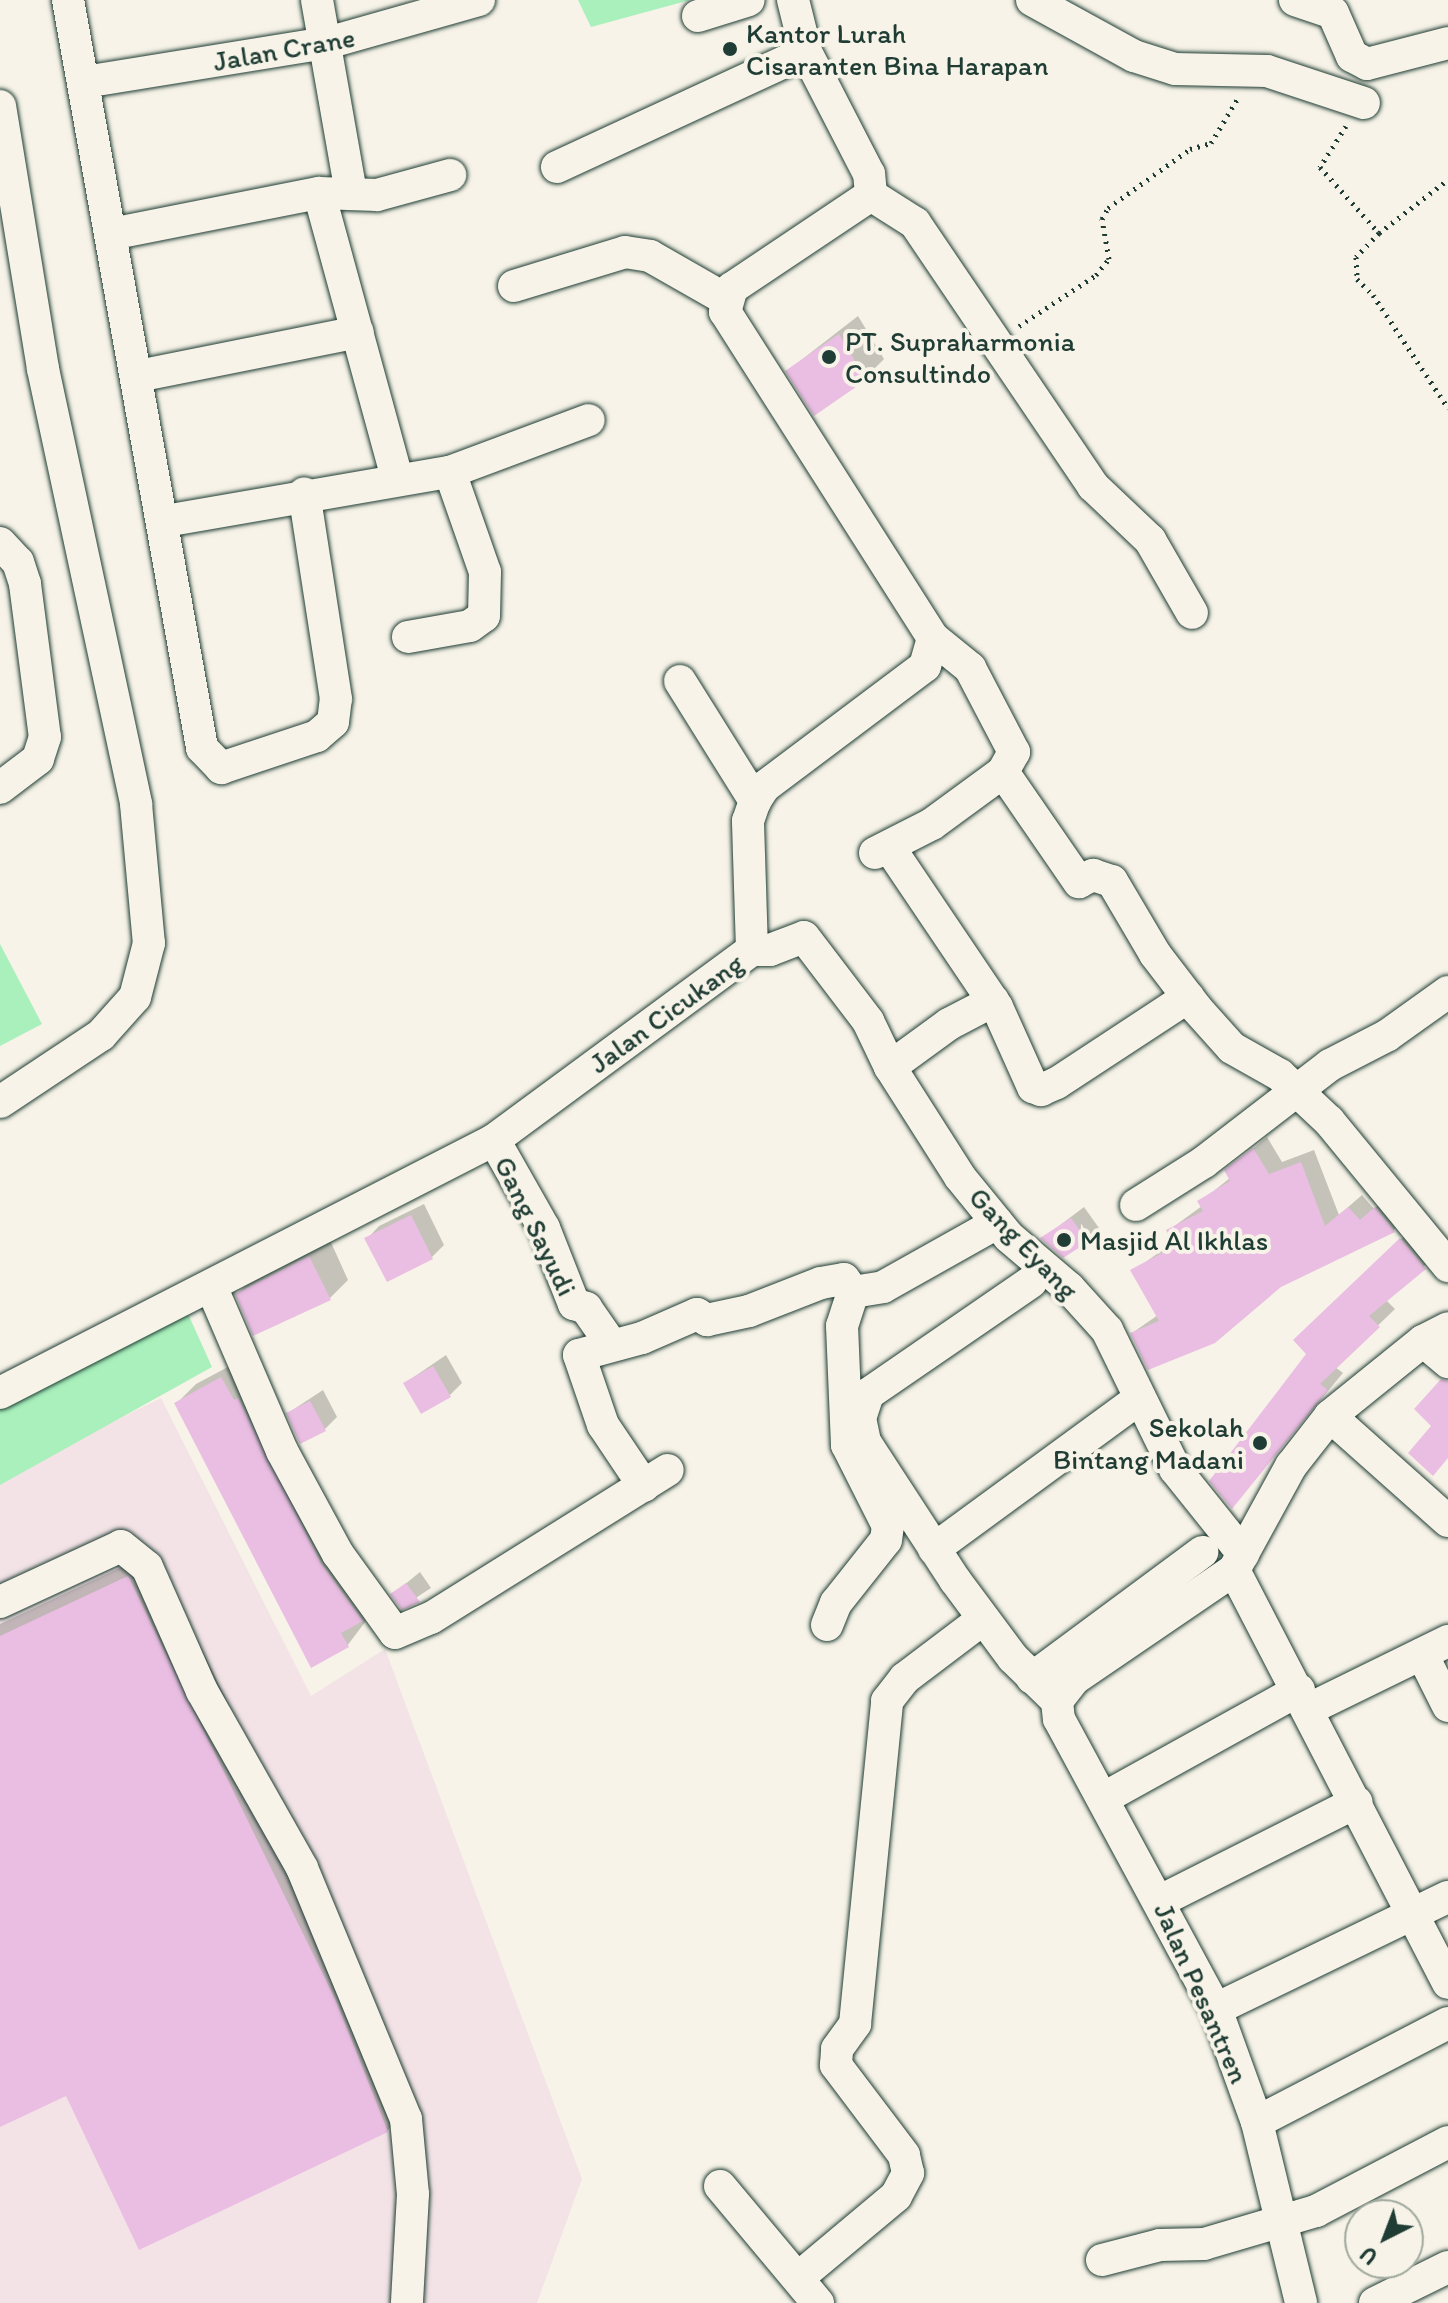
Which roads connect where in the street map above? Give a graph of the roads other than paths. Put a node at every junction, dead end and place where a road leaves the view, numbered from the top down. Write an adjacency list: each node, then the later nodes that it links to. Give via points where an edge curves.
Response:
1 (68, 0): 12 (street)
2 (317, 0): 9 (street)
3 (479, 0): 9 (street, Jalan Crane)
4 (749, 0): 8 (street)
5 (793, 0): 11 (street)
6 (1032, 0): 13 (street, via 1147,61 1175,69 1267,71)
7 (1295, 0): 10 (street, via 1333,13 1352,56 1367,64)
8 (698, 16)
9 (327, 43): 12 (street, Jalan Crane); 17 (street)
10 (1448, 43)
11 (806, 52): 15 (street); 18 (street, via 869,174)
12 (85, 82): 20 (street)
13 (1364, 103)
14 (0, 106): 19 (street)
15 (557, 167)
16 (450, 175): 17 (street, via 377,195)
17 (335, 193): 20 (street); 23 (street)
18 (871, 195): 22 (street, via 732,288); 31 (street, via 915,223 1093,486 1150,540)
19 (11, 224): 44 (street, via 136,804 149,943 135,997 101,1035)
20 (111, 234): 24 (street)
21 (514, 286): 22 (street, via 625,252 650,256)
22 (725, 299): 33 (street, via 725,312)
23 (358, 332): 24 (street); 27 (street)
24 (138, 376): 29 (street)
25 (589, 420): 26 (street)
26 (450, 472): 27 (street); 32 (street, via 485,572 484,616 470,626)
27 (397, 478): 28 (street)
28 (304, 493): 29 (street); 29 (street, via 336,699 333,722 317,736 221,768 202,748)
29 (165, 521)
30 (0, 543): 36 (street, via 18,562 25,584 45,737 38,759)
31 (1192, 613)
32 (408, 637)
33 (933, 638): 35 (street, via 970,668 1002,724 1014,752); 37 (street, via 925,666 764,787)
34 (680, 681): 37 (street)
35 (1003, 772): 40 (street, via 1079,882 1093,875 1112,881); 41 (street, via 932,824 882,850)
36 (0, 788)
37 (755, 801): 38 (street, Jalan Cicukang, via 748,821)
38 (752, 950): 42 (street, Gang Eyang, via 770,950 804,937 868,1021); 45 (street, Jalan Cicukang)
39 (1448, 992): 43 (street)
40 (1188, 997): 41 (street, via 1041,1090 1033,1087); 43 (street, via 1232,1048)
41 (993, 1001): 42 (street, via 949,1024)
42 (890, 1067): 47 (street, Gang Eyang, via 960,1177)
43 (1297, 1089): 46 (street, via 1204,1162); 48 (street)
44 (0, 1102)
45 (494, 1140): 50 (street, Jalan Cicukang); 53 (street, Gang Sayudi, via 544,1228 574,1304 586,1308)
46 (1136, 1205)
47 (997, 1223): 51 (street, via 883,1287); 61 (street, Gang Eyang, via 1107,1330 1175,1469)
48 (1448, 1266)
49 (1031, 1282): 59 (street, via 868,1394 860,1418 865,1442)
50 (211, 1286): 53 (street, via 282,1451 338,1554 395,1633 431,1618 656,1478 603,1425 579,1355); 55 (street, Jalan Cicukang)
51 (853, 1292): 53 (street, via 844,1279 821,1283 749,1311 707,1320 697,1314 642,1338); 64 (street, via 842,1326 847,1445 888,1526 886,1540 836,1603)
52 (1435, 1334): 54 (street); 57 (street)
53 (611, 1344)
54 (1448, 1362)
55 (0, 1393)
56 (1131, 1405): 59 (street)
57 (1330, 1416): 58 (street); 61 (street, via 1291,1466)
58 (1448, 1521)
59 (934, 1549): 63 (street)
60 (1202, 1552): 66 (street)
61 (1239, 1562): 67 (street, Gang Eyang); 68 (street, via 1074,1679)
62 (0, 1602): 85 (street, via 121,1546 135,1552 147,1567 202,1691 302,1868 406,2119 413,2194)
63 (983, 1619): 66 (street); 84 (street, via 905,1678 887,1701 855,2024 837,2049 836,2065 904,2155 908,2173 896,2196)
64 (827, 1625)
65 (1435, 1648): 67 (street); 69 (street)
66 (1032, 1678): 68 (street)
67 (1304, 1699): 70 (street); 71 (street, Gang Eyang)
68 (1057, 1701): 70 (street, Jalan Pesantren, via 1059,1719)
69 (1448, 1706)
70 (1104, 1798): 73 (street, Jalan Pesantren)
71 (1357, 1802): 73 (street); 74 (street, Gang Eyang)
72 (1448, 1897): 74 (street)
73 (1160, 1901): 76 (street, Jalan Pesantren)
74 (1414, 1913): 75 (street, Gang Eyang); 76 (street)
75 (1448, 1983)
76 (1216, 2009): 78 (street, Jalan Pesantren)
77 (1448, 2023): 78 (street)
78 (1257, 2122): 81 (street, Jalan Pesantren)
79 (1448, 2142): 81 (street, via 1316,2211)
80 (720, 2186): 84 (street)
81 (1280, 2222): 82 (street, via 1204,2244 1160,2245); 87 (street, Jalan Pesantren)
82 (1102, 2260)
83 (1448, 2267): 88 (street)
84 (798, 2278): 86 (street)
85 (407, 2303)
86 (818, 2303)
87 (1301, 2303)
88 (1375, 2303)

